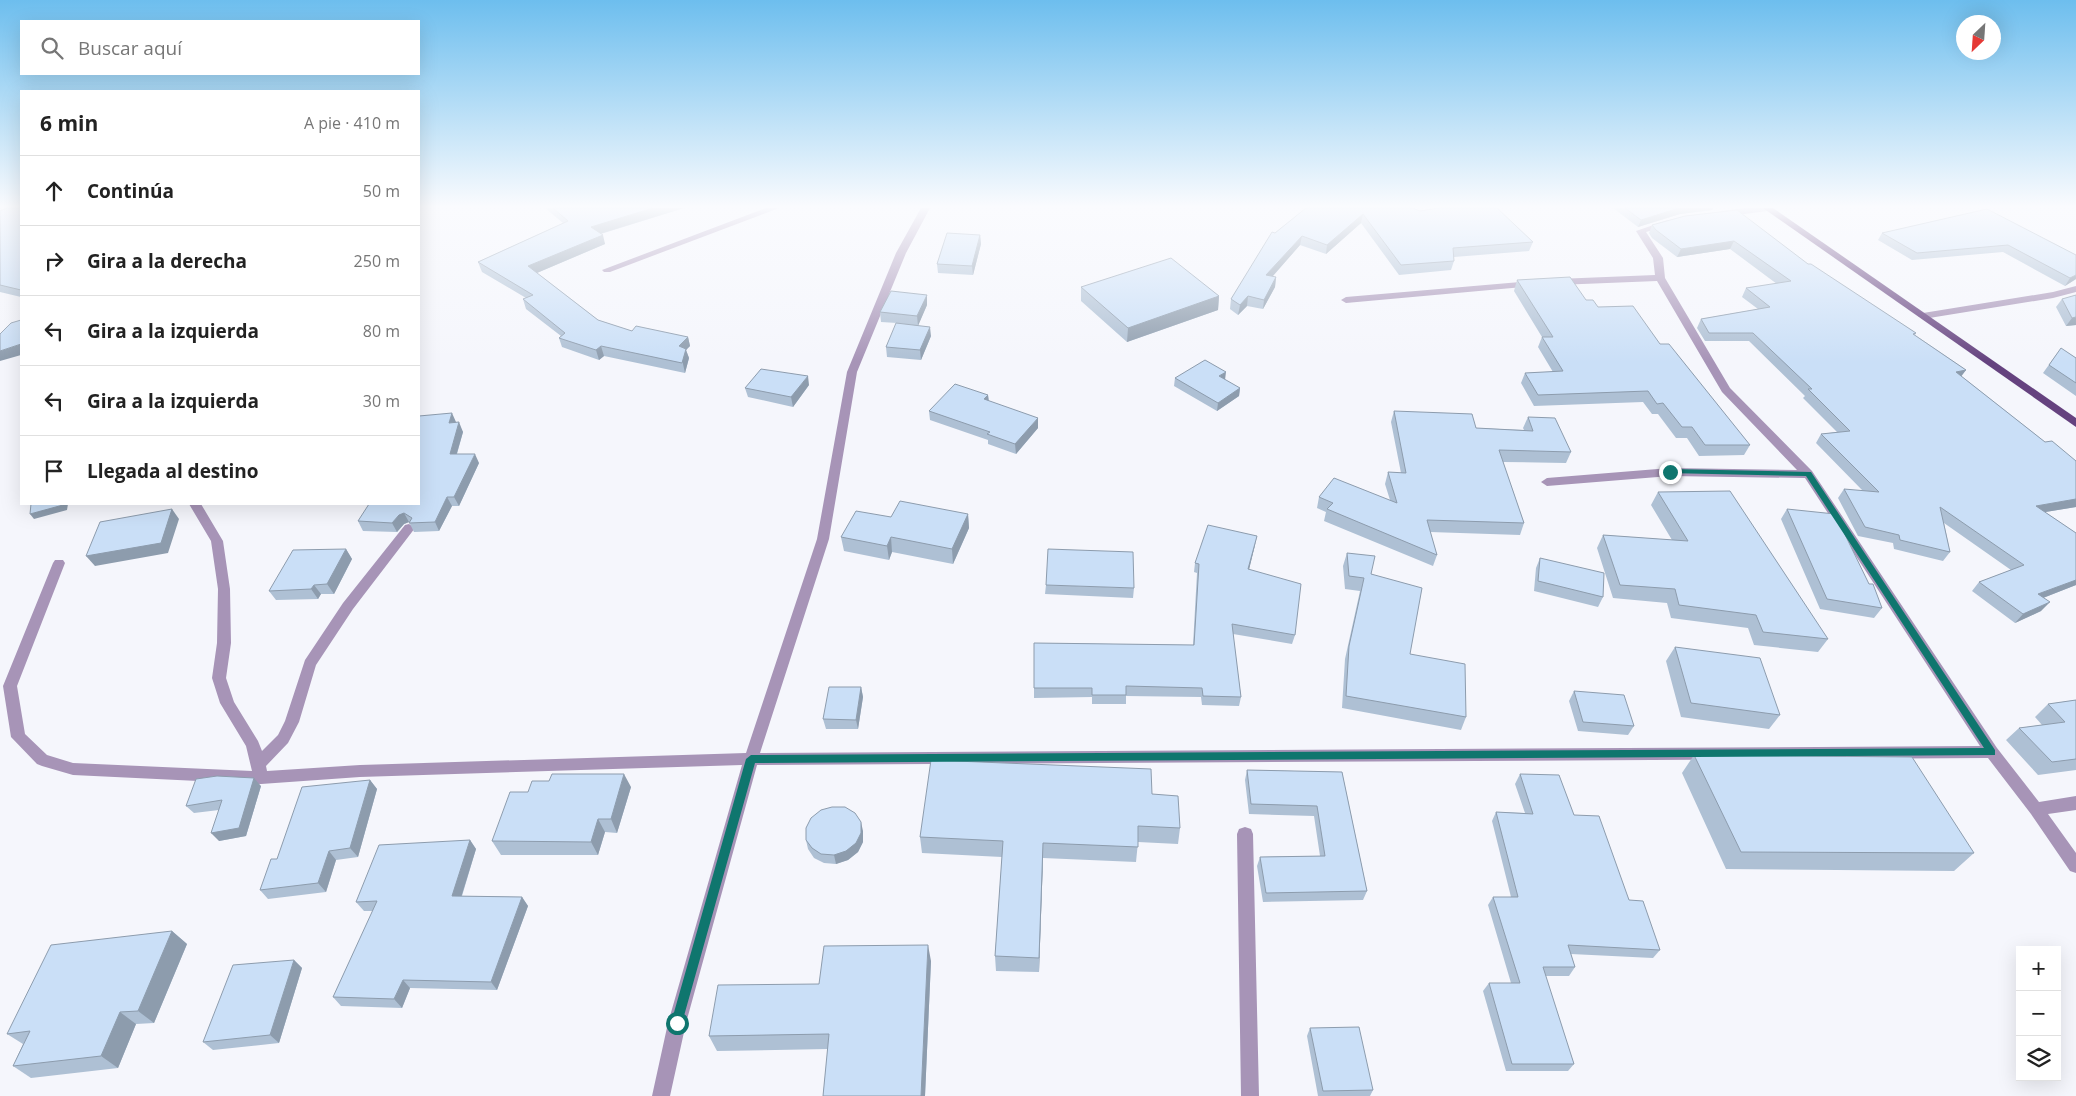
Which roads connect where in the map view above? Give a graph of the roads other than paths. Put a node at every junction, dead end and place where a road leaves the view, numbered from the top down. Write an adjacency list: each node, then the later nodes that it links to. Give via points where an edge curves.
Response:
1 (636, 259): 5 (street)
2 (898, 259): 17 (street, via 852,372 823,539)
3 (1658, 259): 6 (street)
4 (1840, 259): 9 (main road)
5 (607, 270)
6 (1660, 278): 8 (street, via 1542,283); 11 (street, via 1726,390)
7 (2076, 289): 9 (street)
8 (1346, 300)
9 (1922, 316): 10 (main road)
10 (2076, 423)
11 (1808, 474): 12 (street, via 1670,472); 16 (street)
12 (1546, 482)
13 (196, 505): 18 (street, via 217,541 224,589 224,643 219,678 227,703 253,746)
14 (410, 528): 18 (street, via 348,606 310,664 292,722)
15 (58, 563): 18 (street, via 10,686 18,737 42,760 73,769)
16 (1992, 752): 17 (street); 20 (street)
17 (751, 759): 18 (street); 23 (street, via 677,1023)
18 (259, 772)
19 (2076, 803): 20 (street)
20 (2036, 809): 22 (street)
21 (1245, 834): 24 (street)
22 (2076, 866)
23 (661, 1096)
24 (1250, 1096)

